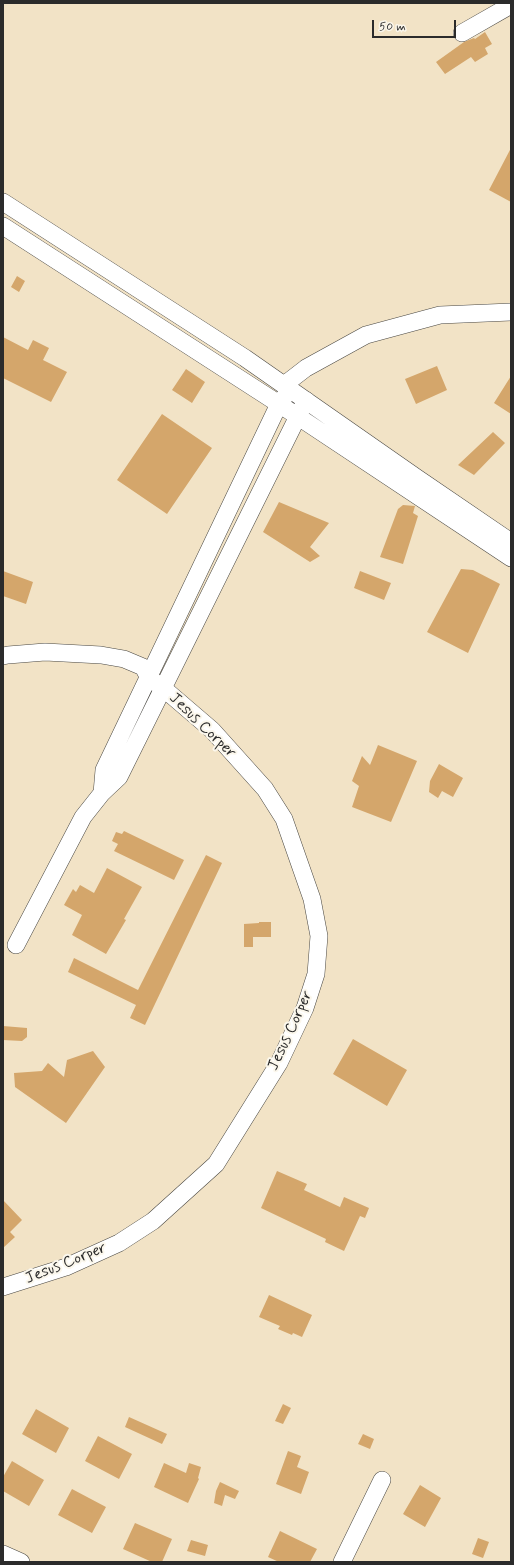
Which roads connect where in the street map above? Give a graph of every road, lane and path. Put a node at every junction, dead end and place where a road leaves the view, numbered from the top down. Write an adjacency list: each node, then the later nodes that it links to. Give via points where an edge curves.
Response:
1 (511, 5): 2 (street)
2 (462, 33)
3 (3, 202): 6 (street)
4 (3, 226): 8 (street)
5 (511, 312): 6 (street, via 440,315 366,336 306,368)
6 (287, 387): 7 (street); 8 (street)
7 (306, 400): 9 (street); 10 (street)
8 (279, 404): 9 (street); 13 (street)
9 (298, 416): 11 (street); 14 (street)
10 (511, 542)
11 (511, 558)
12 (5, 654): 13 (street, Jesus Corper, via 45,652 106,656 139,664)
13 (149, 678): 14 (street, Jesus Corper); 15 (street, via 104,770)
14 (163, 688): 15 (street, via 119,776); 17 (street, Jesus Corper, via 212,730 264,789 284,819 312,899 319,936 316,974 305,1008 279,1064 216,1164 153,1221 119,1243 66,1267)
15 (102, 793): 16 (street, via 83,817)
16 (16, 946)
17 (3, 1287)
18 (382, 1480): 21 (street)
19 (3, 1554): 20 (street)
20 (21, 1562)
21 (342, 1562)

